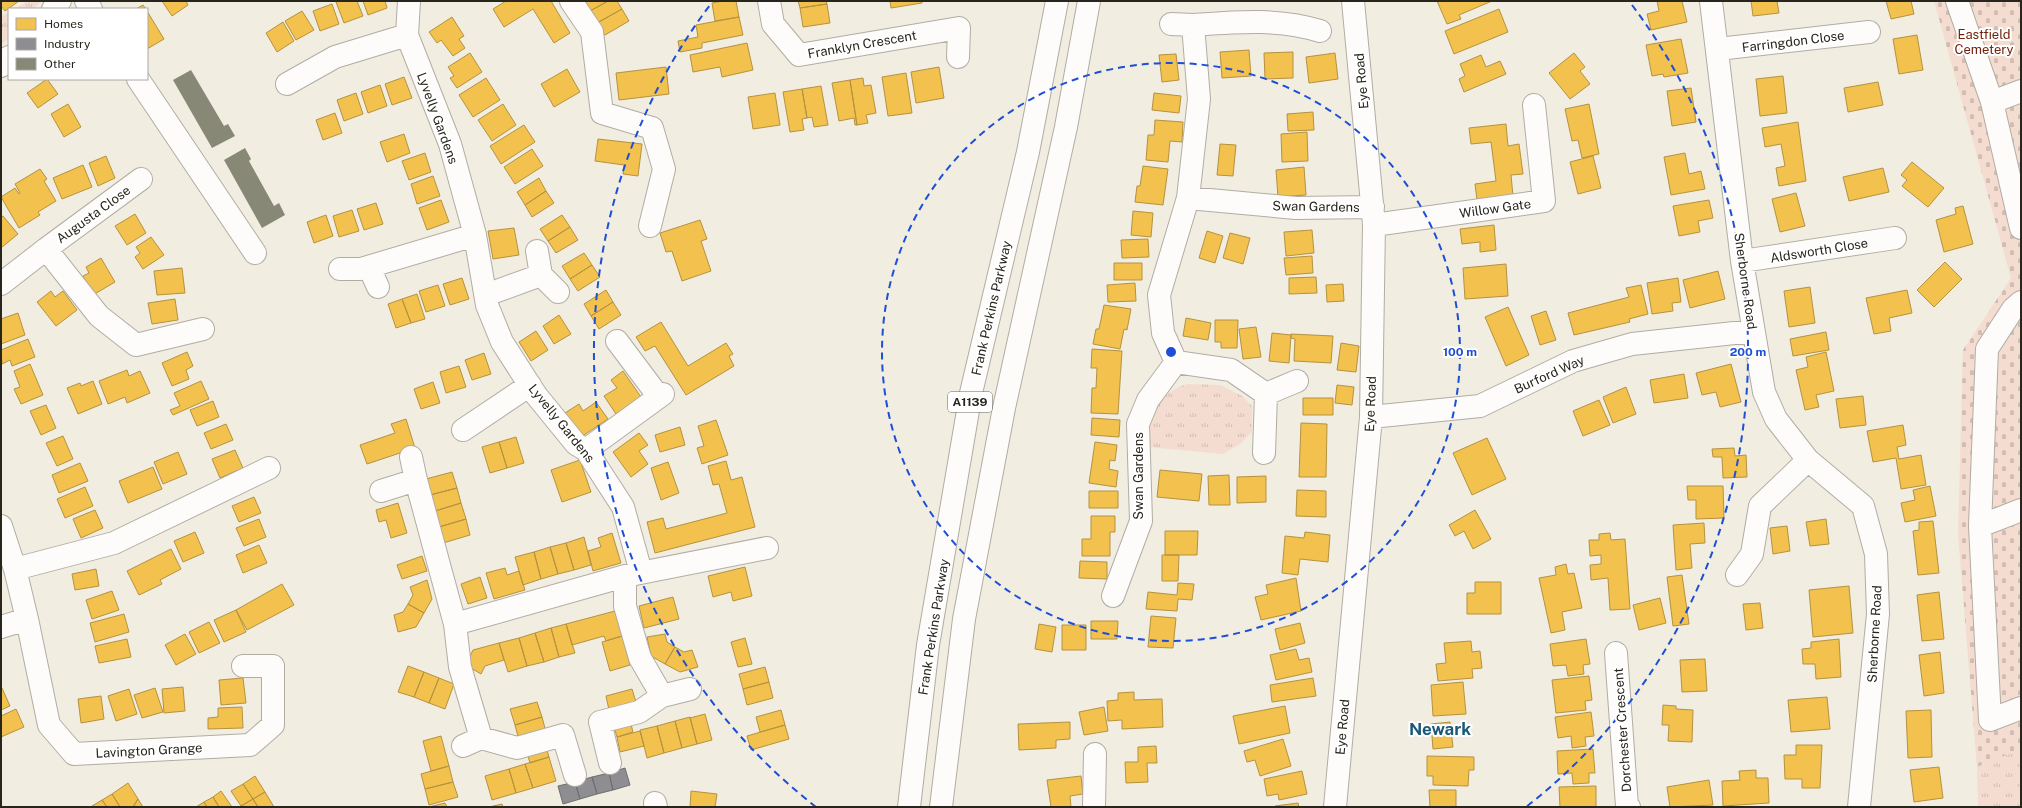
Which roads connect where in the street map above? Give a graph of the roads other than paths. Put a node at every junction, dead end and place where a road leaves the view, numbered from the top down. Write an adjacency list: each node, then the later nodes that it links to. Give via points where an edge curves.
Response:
1 (409, 1): 13 (main road, Lyvelly Gardens)
2 (571, 1): 24 (main road, via 592,32 602,113 652,128 664,169)
3 (769, 1): 15 (main road, Franklyn Crescent, via 773,24 799,55 959,28)
4 (1057, 1): 76 (main road, Frank Perkins Parkway / A1139, via 1028,152 971,393 928,646)
5 (1089, 1): 77 (main road, A1139, via 1066,128 1004,408 966,611)
6 (1353, 1): 23 (main road, Eye Road)
7 (1711, 1): 14 (main road, Sherborne Road)
8 (1957, 1): 19 (main road)
9 (1171, 24): 10 (main road)
10 (1193, 25): 11 (main road, via 1264,21 1302,25); 22 (main road, via 1199,99)
11 (1320, 31)
12 (1869, 32): 14 (main road, Farringdon Close)
13 (407, 35): 17 (main road, via 335,57); 26 (main road, Lyvelly Gardens, via 450,144)
14 (1718, 49): 31 (main road, Sherborne Road)
15 (958, 57)
16 (139, 80): 30 (main road)
17 (287, 84)
18 (2021, 91): 19 (main road)
19 (1992, 102): 25 (main road)
20 (1534, 105): 23 (main road, Willow Gate, via 1544,201)
21 (140, 179): 28 (main road, Augusta Close)
22 (1188, 198): 23 (main road, Swan Gardens); 44 (main road, via 1159,295 1163,333)
23 (1374, 216): 48 (main road, Eye Road)
24 (650, 226)
25 (2021, 228)
26 (475, 235): 32 (main road); 38 (main road, Lyvelly Gardens)
27 (1895, 238): 31 (main road, Aldsworth Close)
28 (46, 248): 35 (main road, Augusta Close); 40 (main road, Augusta Close, via 99,316 136,345)
29 (537, 251): 34 (main road)
30 (254, 253)
31 (1742, 261): 42 (main road, Sherborne Road)
32 (369, 267): 33 (main road); 36 (main road)
33 (340, 269)
34 (541, 275): 37 (main road); 38 (main road)
35 (1, 284)
36 (378, 287)
37 (558, 292)
38 (486, 295): 46 (main road, Lyvelly Gardens, via 486,305 502,342)
39 (2017, 306): 41 (main road); 59 (main road, via 1987,349)
40 (203, 329)
41 (2021, 329)
42 (1753, 330): 48 (main road, Burford Way, via 1632,344 1580,359 1480,406); 53 (main road, Sherborne Road, via 1764,392 1776,419)
43 (617, 342): 50 (main road, via 661,395)
44 (1176, 362): 47 (main road, via 1230,370); 64 (main road, Swan Gardens, via 1148,400 1138,424 1141,521)
45 (1297, 381): 47 (main road)
46 (530, 385): 49 (main road); 50 (main road, Lyvelly Gardens, via 576,444)
47 (1266, 394): 51 (main road)
48 (1371, 417): 79 (main road, Eye Road)
49 (463, 430)
50 (586, 450): 62 (main road, Lyvelly Gardens, via 623,507)
51 (1264, 453)
52 (411, 457): 55 (main road)
53 (1808, 460): 63 (main road, via 1760,506 1752,554); 81 (main road, Sherborne Road, via 1863,506 1876,554 1878,614)
54 (268, 468): 61 (main road, via 114,543)
55 (416, 480): 56 (main road); 66 (main road)
56 (381, 492)
57 (2021, 510): 59 (main road)
58 (1, 526): 61 (main road, Lavington Grange)
59 (1980, 526): 72 (main road, via 1990,720)
60 (767, 548): 62 (main road)
61 (15, 569): 65 (main road, Lavington Grange)
62 (633, 574): 66 (main road); 71 (main road, Lyvelly Gardens, via 625,606 640,658)
63 (1737, 575)
64 (1113, 596)
65 (27, 620): 67 (main road); 69 (main road, Lavington Grange, via 49,725 74,754 250,745 273,725 273,666)
66 (455, 624): 75 (main road, via 472,742 517,748 563,736)
67 (1, 627)
68 (1616, 652): 80 (main road, Dorchester Crescent)
69 (243, 666)
70 (690, 689): 71 (main road)
71 (662, 696): 74 (main road, via 639,712 600,722)
72 (2021, 708)
73 (1094, 754): 78 (main road)
74 (610, 763)
75 (575, 775)
76 (909, 807)
77 (941, 807)
78 (1094, 807)
79 (1335, 807)
80 (1629, 807)
81 (1859, 807)

